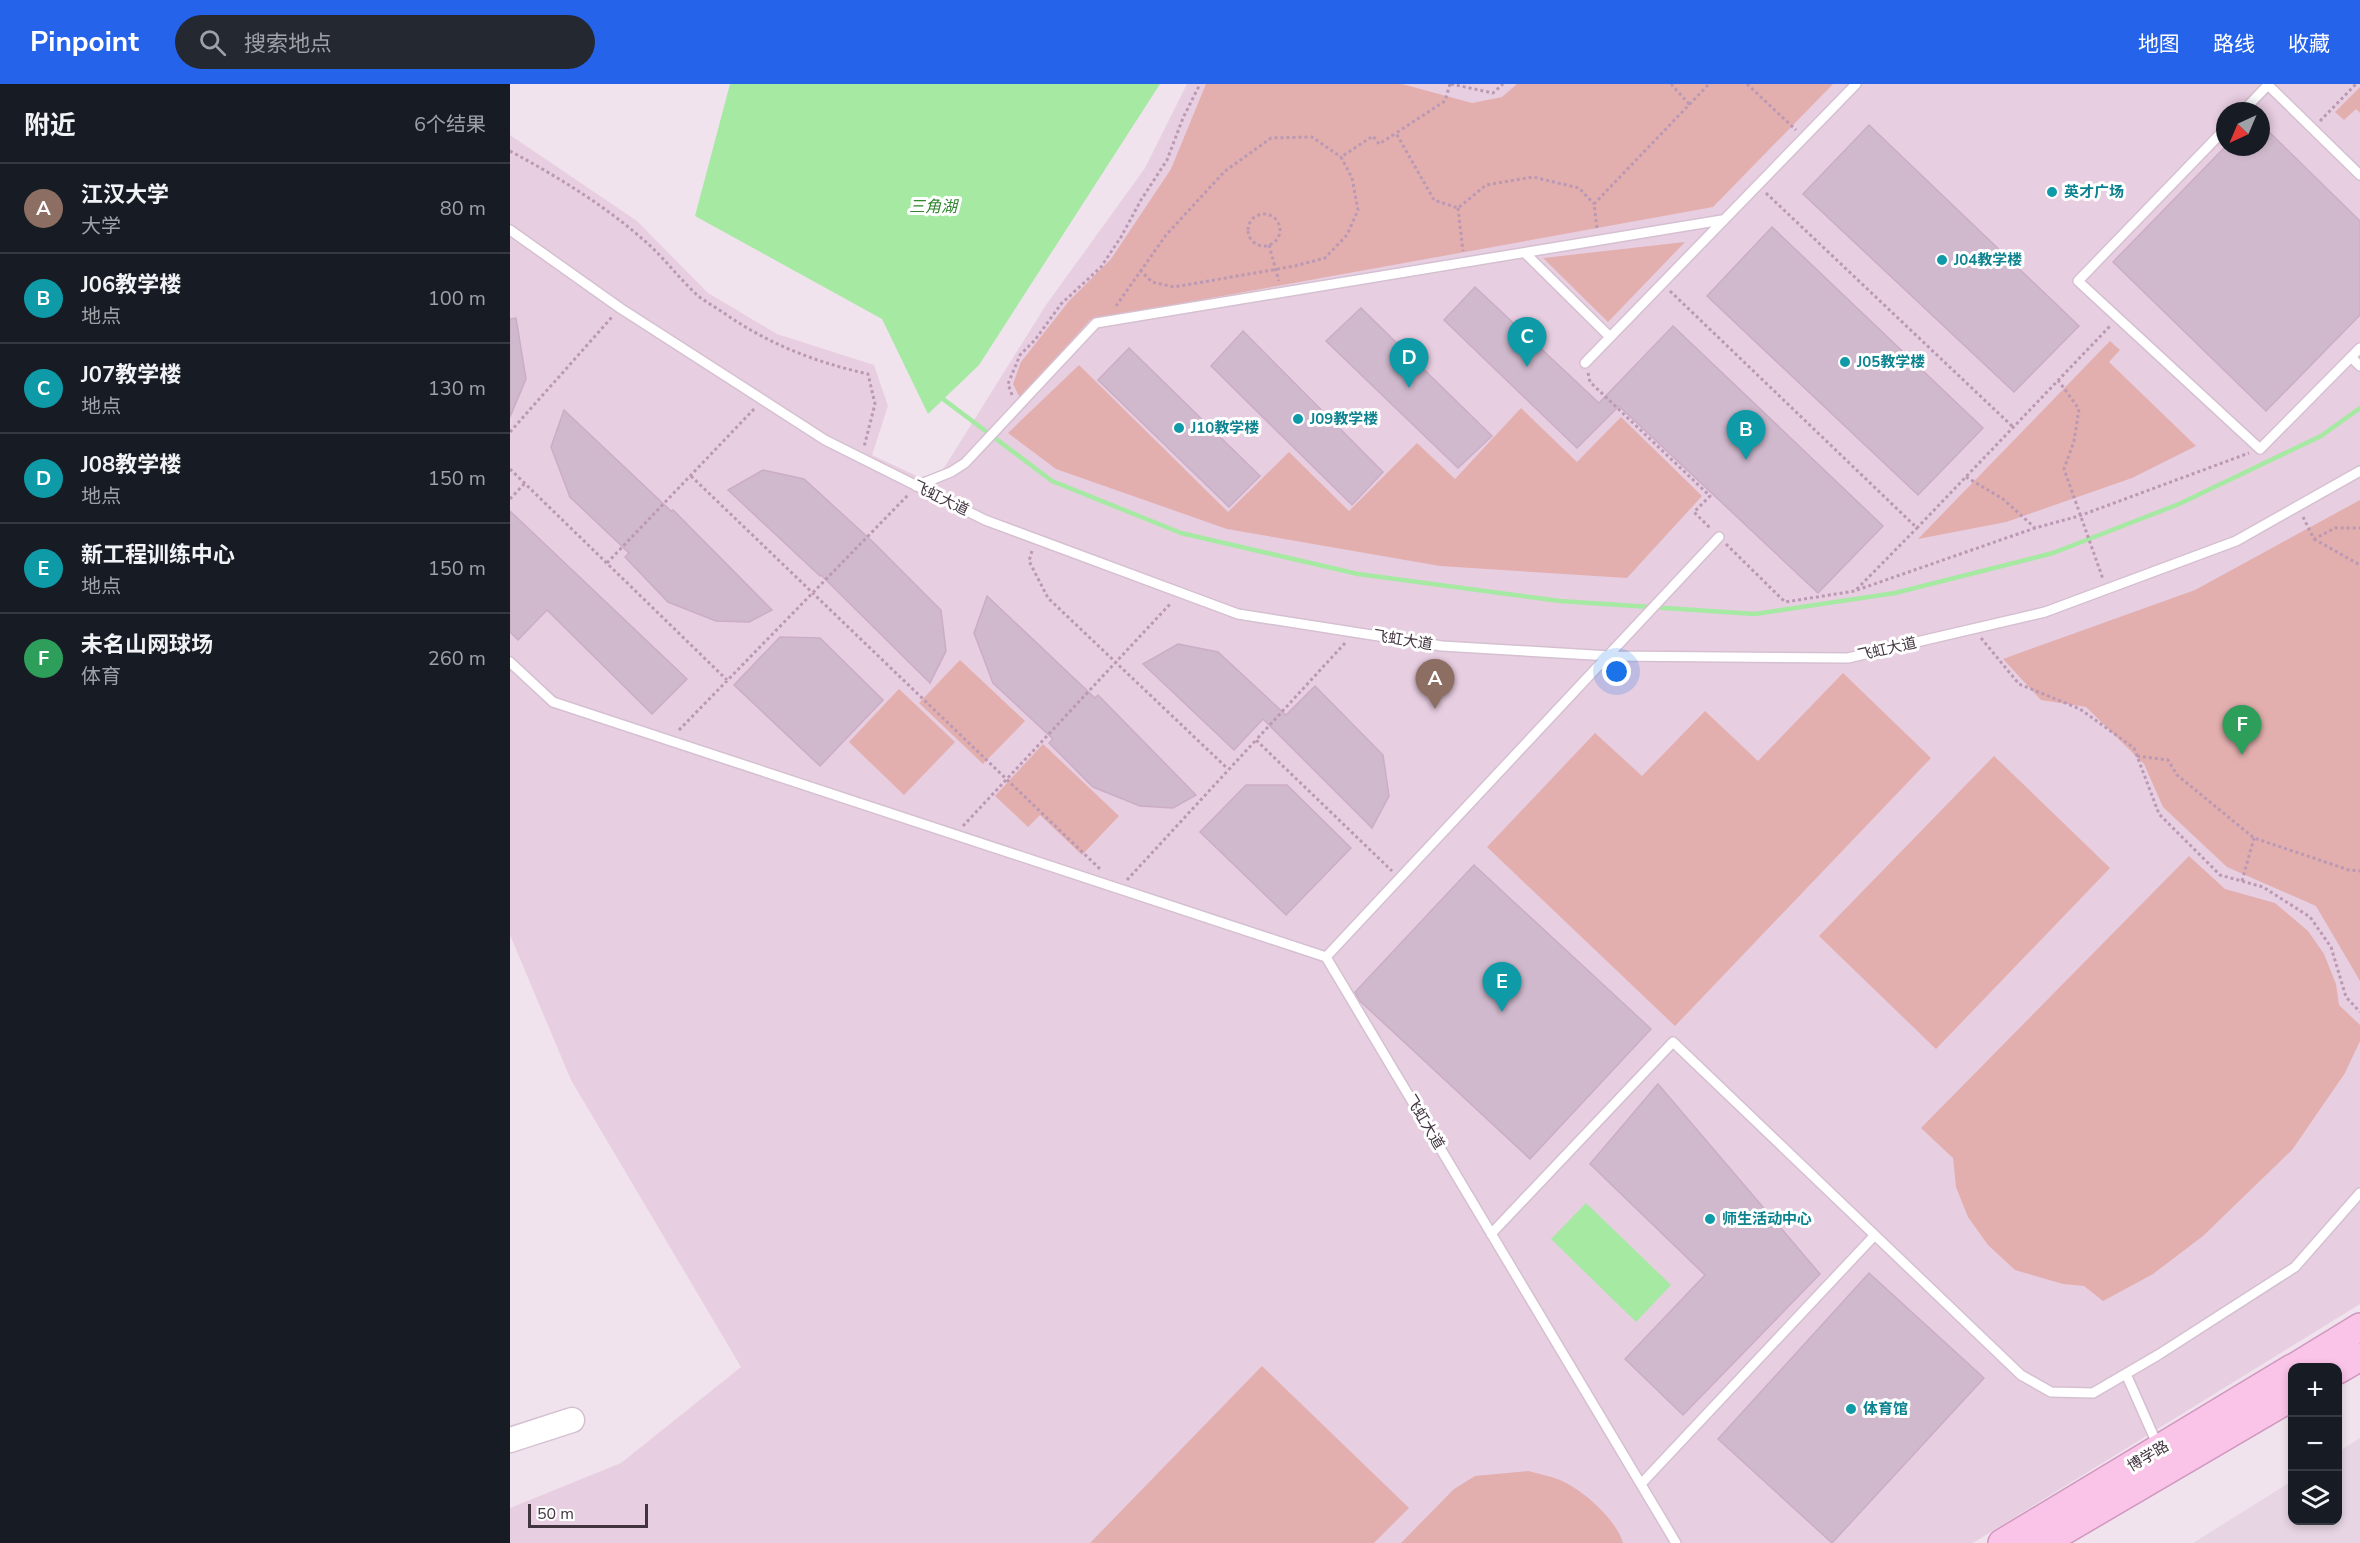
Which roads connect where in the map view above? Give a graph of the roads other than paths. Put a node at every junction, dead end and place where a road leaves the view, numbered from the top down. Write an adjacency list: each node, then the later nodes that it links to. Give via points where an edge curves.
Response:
1 (1856, 84): 5 (lane)
2 (2252, 102): 4 (lane, via 2268,85)
3 (2216, 138): 10 (lane, via 2078,281 2260,449)
4 (2360, 175)
5 (1722, 220): 7 (lane); 8 (lane)
6 (510, 230): 14 (lane, 飞虹大道, via 620,308 825,440)
7 (1525, 253): 8 (lane); 14 (lane, via 1096,323 965,463)
8 (1610, 338): 11 (lane)
9 (2360, 348): 10 (lane)
10 (2351, 357): 12 (lane)
11 (1585, 363)
12 (2360, 366)
13 (2360, 471): 16 (lane, 飞虹大道, via 2236,541 2045,612 1848,658)
14 (916, 486): 16 (lane, 飞虹大道, via 986,520 1238,614 1442,646)
15 (1719, 537): 16 (lane)
16 (1610, 656): 18 (lane)
17 (510, 662): 18 (lane, via 554,702)
18 (1326, 957): 20 (lane, 飞虹大道)
19 (2360, 1194): 27 (lane, via 2295,1267)
20 (1491, 1234): 21 (lane, via 1673,1042); 32 (lane, 飞虹大道)
21 (1874, 1236): 27 (lane, via 2021,1375 2051,1392 2094,1393); 32 (lane)
22 (2360, 1327): 24 (main road, 博学路)
23 (2360, 1357): 25 (main road)
24 (2301, 1363)
25 (2342, 1368)
26 (2288, 1371): 31 (main road, 博学路)
27 (2126, 1374): 31 (lane)
28 (2288, 1399): 35 (main road, 博学路)
29 (572, 1420): 30 (street)
30 (510, 1440)
31 (2160, 1449): 34 (main road, 博学路)
32 (1641, 1484): 33 (lane, 飞虹大道)
33 (1676, 1543)
34 (2002, 1543)
35 (2043, 1543)

